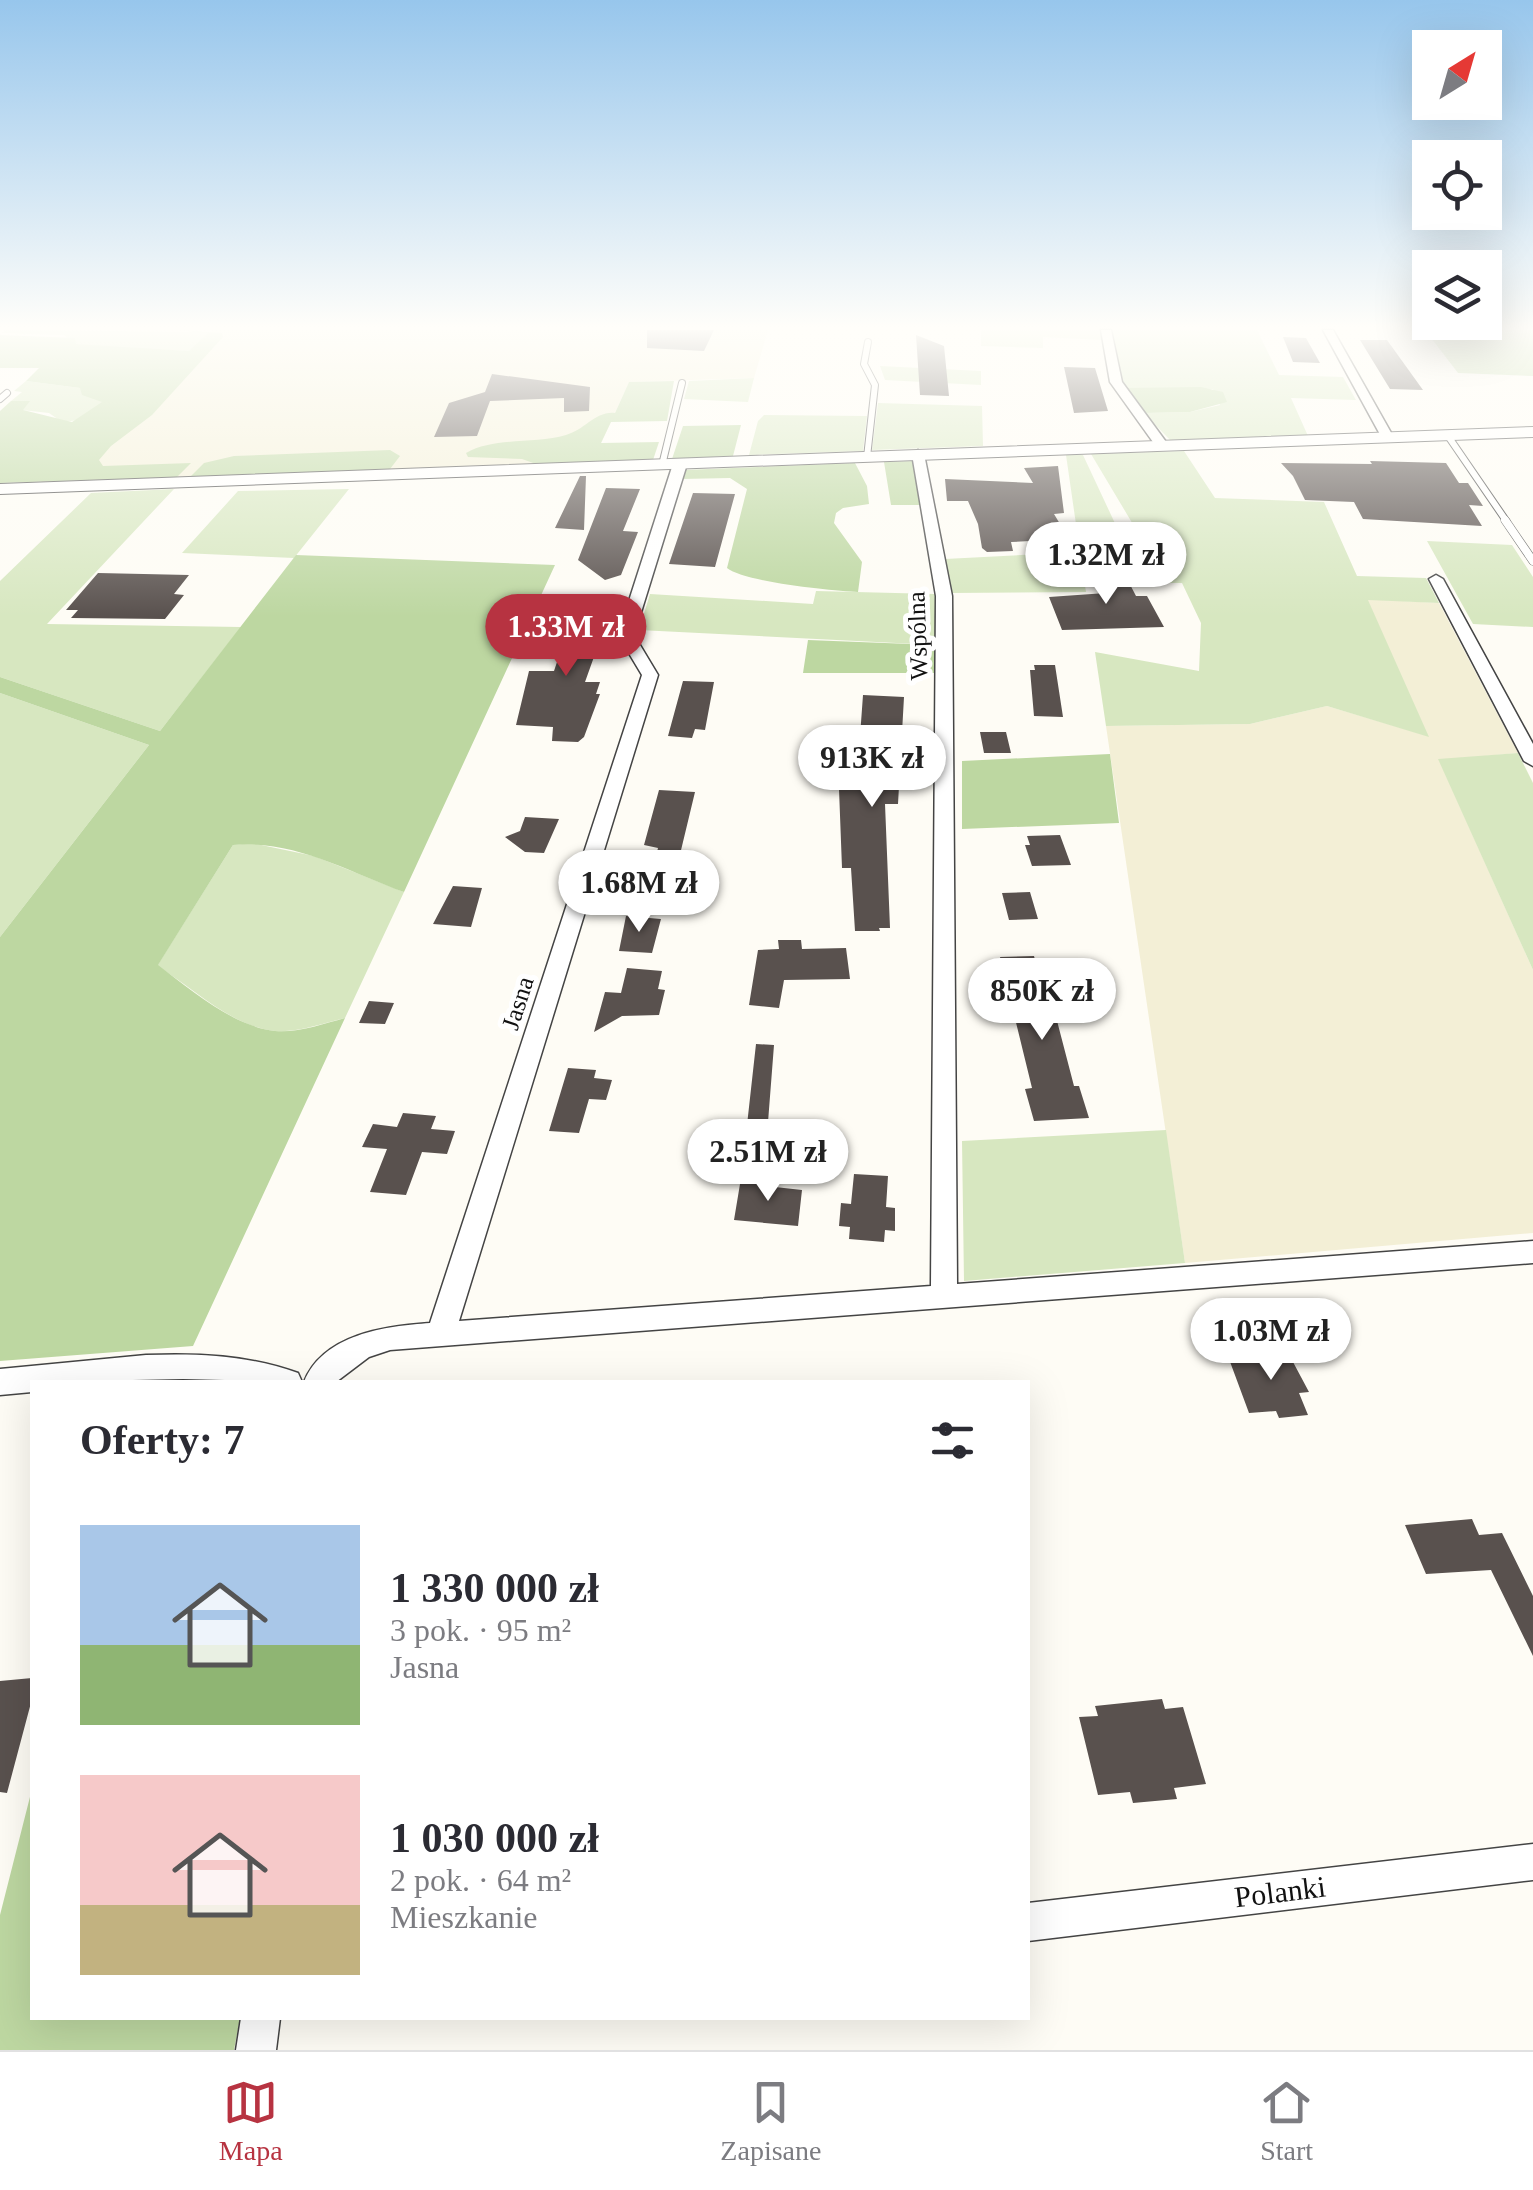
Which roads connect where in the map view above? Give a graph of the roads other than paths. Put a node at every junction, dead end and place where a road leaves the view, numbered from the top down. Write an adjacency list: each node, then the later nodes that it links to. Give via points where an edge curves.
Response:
1 (676, 426): 11 (lane)
2 (870, 426): 10 (lane)
3 (1148, 426): 8 (street)
4 (1381, 426): 7 (street)
5 (1533, 432): 6 (street)
6 (1448, 436): 7 (street); 13 (lane)
7 (1388, 438): 8 (street)
8 (1163, 446): 9 (street)
9 (918, 454): 10 (street); 17 (street, Wspólna, via 944,596)
10 (867, 457): 11 (street)
11 (671, 464): 12 (street); 18 (street, Jasna, via 626,635 650,675)
12 (0, 490)
13 (1533, 561)
14 (1436, 579): 15 (street)
15 (1533, 761)
16 (1533, 1252): 17 (street)
17 (944, 1298): 18 (street)
18 (440, 1336): 20 (street, via 376,1340)
19 (282, 1380): 21 (street, via 209,1364)
20 (320, 1380)
21 (0, 1382)
22 (1533, 1862): 23 (street, Polanki)
23 (1030, 1922)
24 (261, 2020): 25 (street)
25 (256, 2050)

